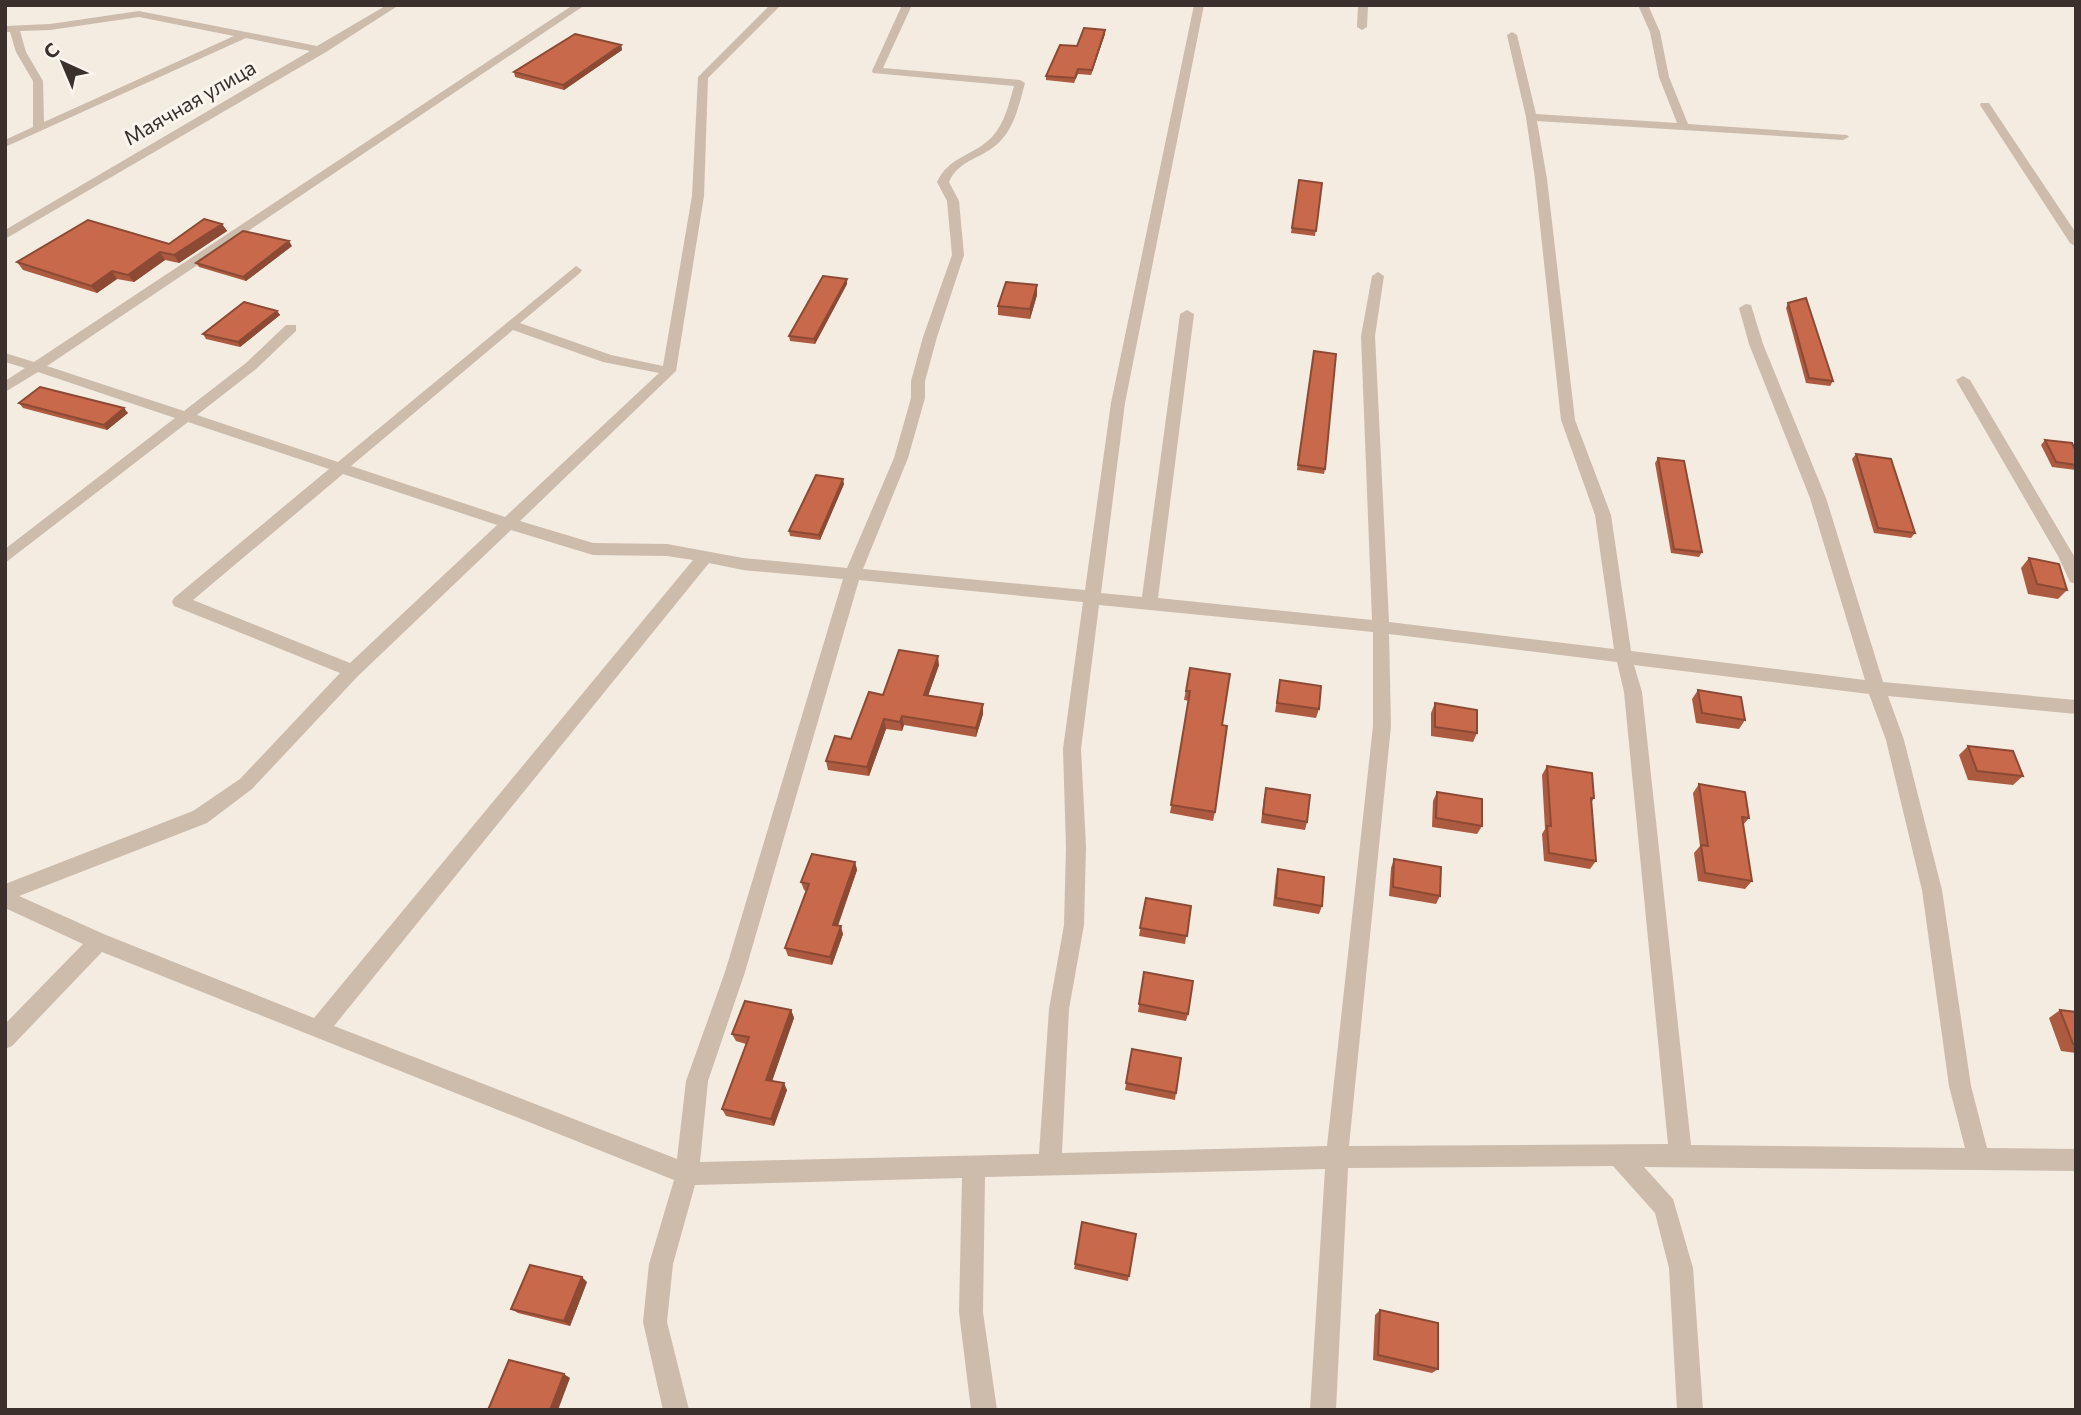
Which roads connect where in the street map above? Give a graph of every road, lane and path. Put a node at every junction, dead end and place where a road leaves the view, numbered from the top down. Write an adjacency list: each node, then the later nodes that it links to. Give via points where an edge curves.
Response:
1 (107, 5): 9 (street)
2 (394, 5): 14 (street, Маячная улица)
3 (580, 5): 32 (street)
4 (776, 5): 30 (street, via 703,77 698,196)
5 (907, 5): 38 (street, via 877,71 1020,83 1006,125 995,141 946,172 943,182 953,201 958,255 930,337 901,458)
6 (1199, 5): 40 (street, via 1118,404)
7 (1363, 5): 10 (street)
8 (1643, 5): 17 (street)
9 (84, 22): 11 (street); 12 (street, via 139,14)
10 (1362, 27)
11 (8, 30): 18 (street, via 38,81)
12 (246, 34): 14 (street); 18 (street)
13 (1512, 36): 16 (street)
14 (321, 50): 21 (street, Маячная улица)
15 (1985, 105): 22 (street)
16 (1531, 117): 17 (street); 43 (street, via 1568,420 1603,515)
17 (1684, 127): 19 (street)
18 (39, 129): 20 (street)
19 (1843, 136)
20 (5, 144)
21 (5, 235)
22 (2076, 243)
23 (576, 270): 27 (street)
24 (1378, 276): 42 (street, via 1368,336)
25 (1746, 308): 45 (street, via 1818,498)
26 (1187, 314): 41 (street)
27 (512, 325): 30 (street, via 608,359); 34 (street)
28 (291, 328): 33 (street)
29 (5, 357): 33 (street)
30 (668, 371): 35 (street)
31 (1963, 380): 39 (street)
32 (5, 387)
33 (185, 417): 34 (street); 37 (street)
34 (341, 469): 35 (street); 44 (street, via 180,602)
35 (508, 523): 36 (street, via 593,549 667,550); 44 (street)
36 (705, 556): 38 (street, via 743,564); 50 (street)
37 (5, 557)
38 (853, 573): 40 (street); 59 (street, via 735,972 697,1081)
39 (2076, 578)
40 (1094, 598): 41 (street); 57 (street, via 1072,749 1074,925 1059,1009)
41 (1149, 604): 42 (street)
42 (1381, 627): 43 (street); 53 (street, via 1382,726)
43 (1623, 655): 45 (street); 54 (street, via 1633,692)
44 (352, 671): 47 (street, via 246,784 200,817)
45 (1876, 688): 46 (street); 55 (street, via 1895,740 1932,890 1961,1086)
46 (2076, 708)
47 (5, 893)
48 (5, 899): 49 (street)
49 (99, 941): 50 (street); 51 (street)
50 (318, 1030): 59 (street)
51 (5, 1039)
52 (1618, 1155): 53 (street); 54 (street); 63 (street, via 1665,1207 1681,1268)
53 (1337, 1157): 57 (street); 62 (street)
54 (1681, 1157): 55 (street)
55 (1979, 1160): 56 (street)
56 (2076, 1160)
57 (1050, 1164): 58 (street)
58 (974, 1168): 59 (street); 61 (street, via 971,1312)
59 (687, 1174): 60 (street, via 661,1264 655,1322)
60 (676, 1410)
61 (984, 1410)
62 (1324, 1410)
63 (1690, 1410)

